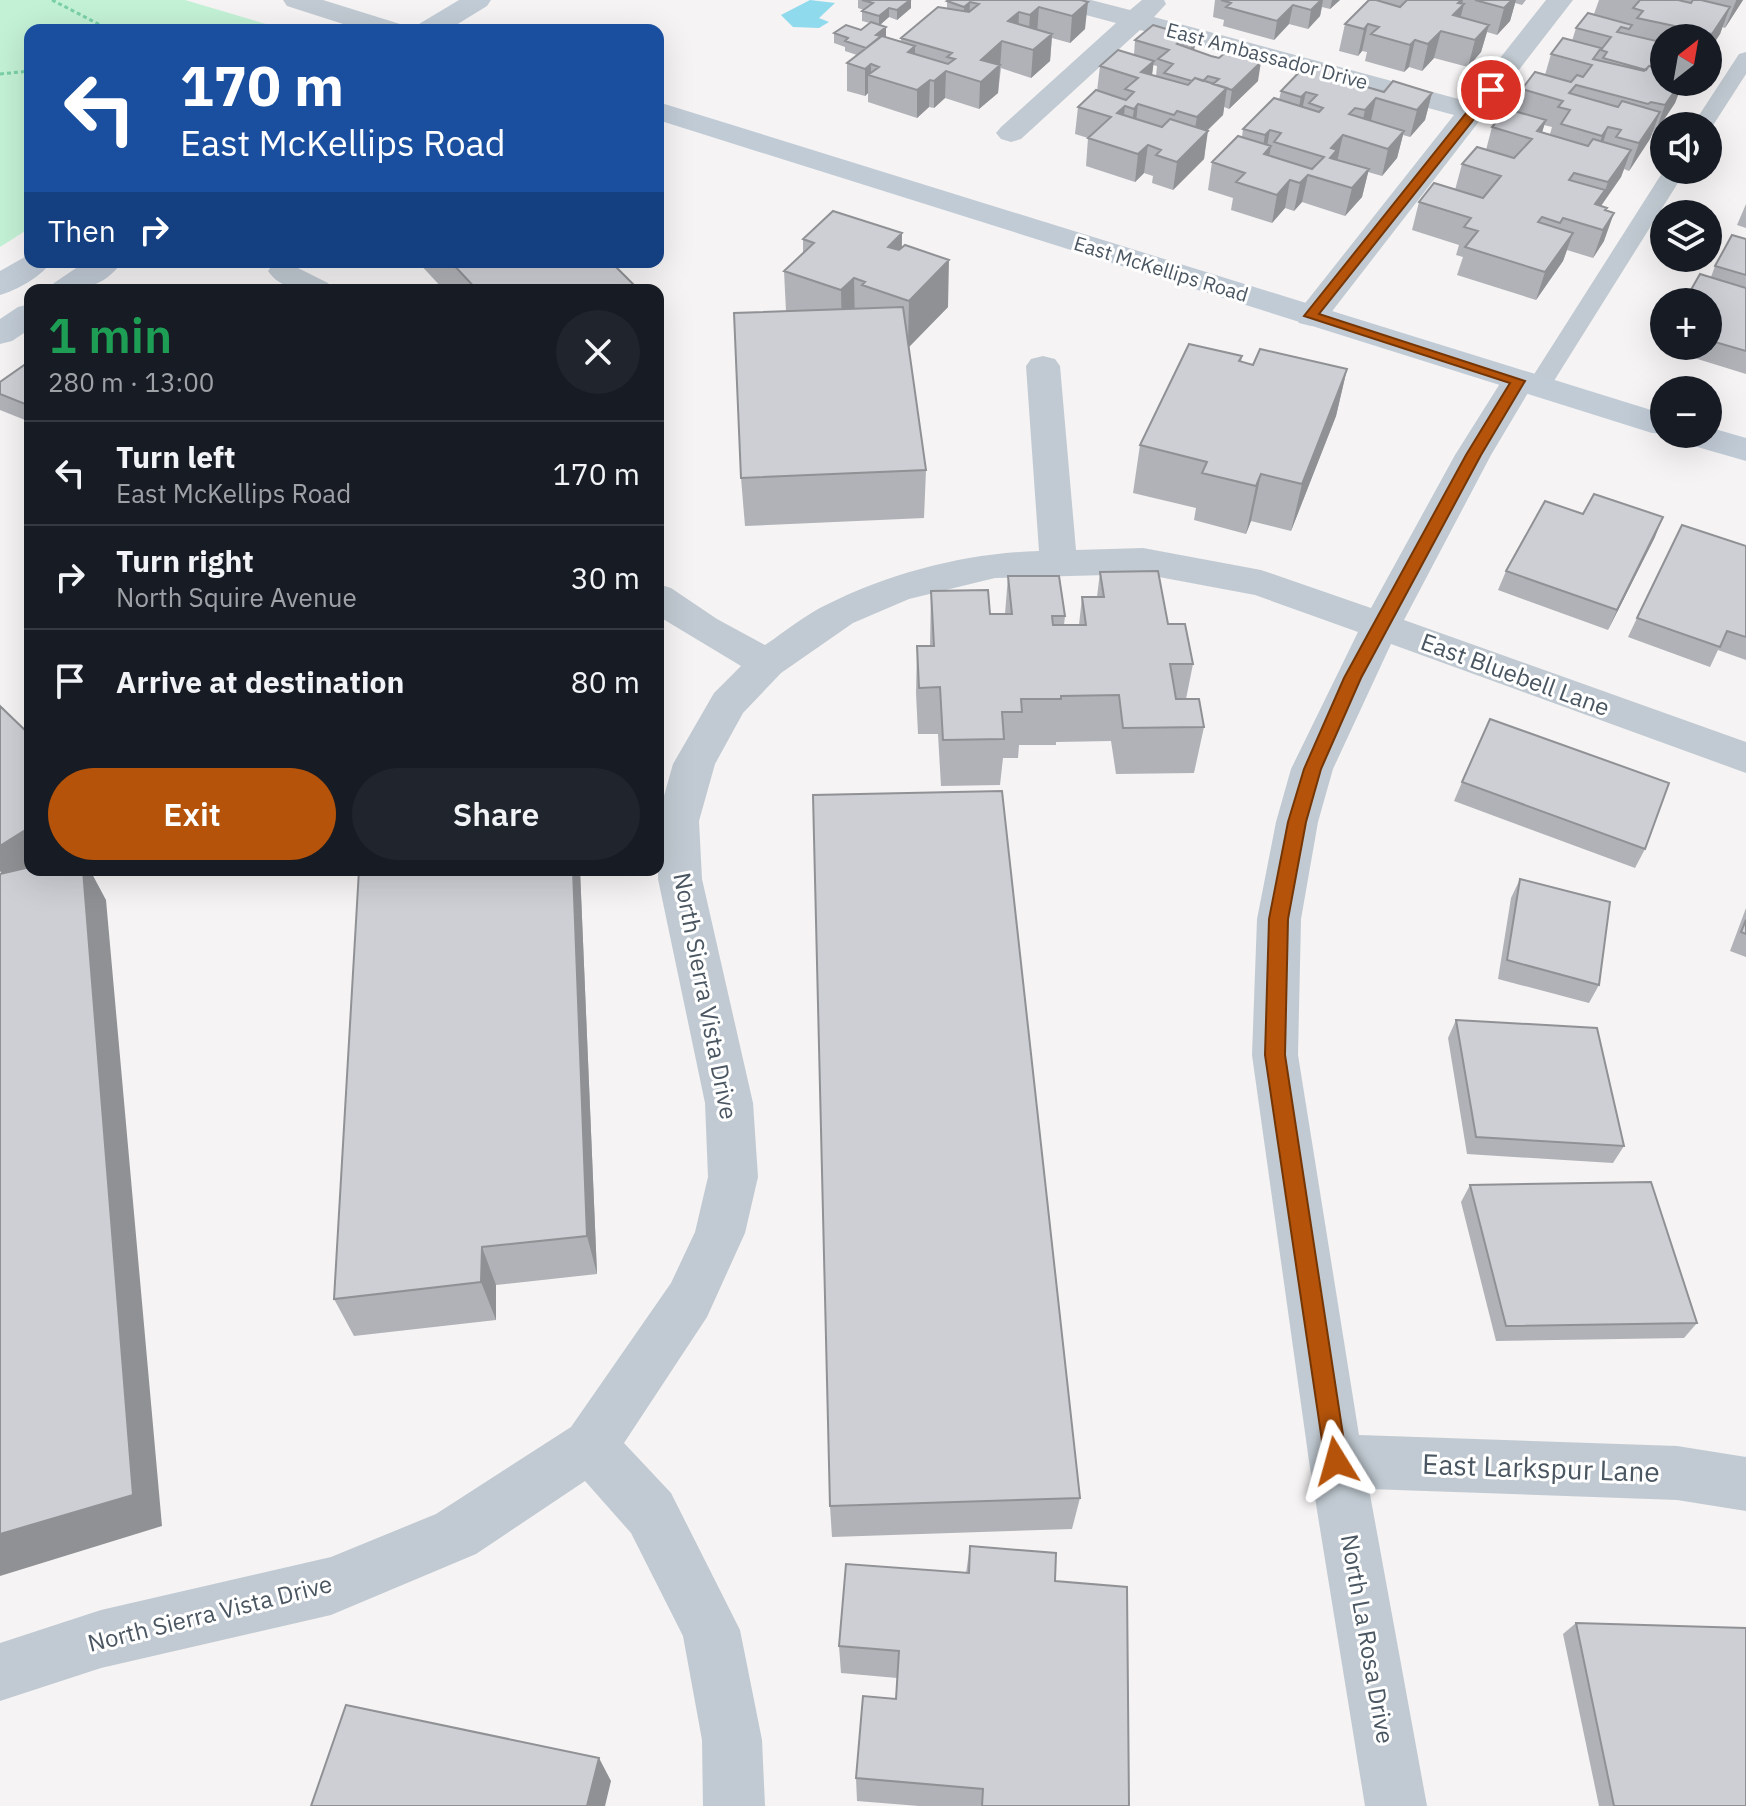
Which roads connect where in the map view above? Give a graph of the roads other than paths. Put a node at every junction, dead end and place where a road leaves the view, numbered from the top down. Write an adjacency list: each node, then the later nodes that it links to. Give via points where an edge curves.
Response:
1 (296, 0): 7 (street)
2 (478, 0): 8 (street)
3 (1061, 0): 6 (street, East Ambassador Drive)
4 (1157, 0): 6 (street)
5 (1560, 0): 10 (street)
6 (1135, 20): 10 (street, East Ambassador Drive); 13 (street)
7 (371, 24)
8 (439, 24)
9 (1746, 58): 11 (lane)
10 (1474, 112): 21 (street)
11 (1712, 112)
12 (664, 113): 21 (street, East McKellips Road)
13 (1011, 133)
14 (1665, 184): 25 (lane)
15 (26, 268): 20 (street)
16 (97, 268): 18 (street)
17 (284, 271): 19 (street)
18 (74, 284)
19 (307, 284)
20 (0, 285)
21 (1311, 316): 25 (street, East McKellips Road)
22 (24, 318): 23 (street)
23 (0, 334)
24 (1043, 366): 29 (street)
25 (1528, 384): 26 (street, East McKellips Road); 31 (street, North La Rosa Drive, via 1473,455)
26 (1650, 421)
27 (1722, 443): 28 (street)
28 (1746, 450)
29 (1058, 562): 31 (street, East Bluebell Lane, via 1143,561 1203,571 1261,583); 32 (street, East Bluebell Lane, via 995,565 898,589 839,614)
30 (664, 601): 32 (street)
31 (1381, 626): 33 (street, East Bluebell Lane); 35 (street, North La Rosa Drive, via 1312,769 1279,919 1275,1055)
32 (767, 663): 34 (street, North Sierra Vista Drive, via 728,703 714,727 694,764 678,821 680,879 729,1103 733,1177 720,1233 689,1300)
33 (1746, 758)
34 (590, 1446): 37 (street, North Sierra Vista Drive, via 456,1534 331,1586 101,1639); 38 (street, via 651,1513 711,1630 732,1740)
35 (1336, 1461): 36 (street, East Larkspur Lane, via 1677,1473); 39 (street, North La Rosa Drive)
36 (1746, 1484)
37 (0, 1672)
38 (734, 1806)
39 (1396, 1806)

